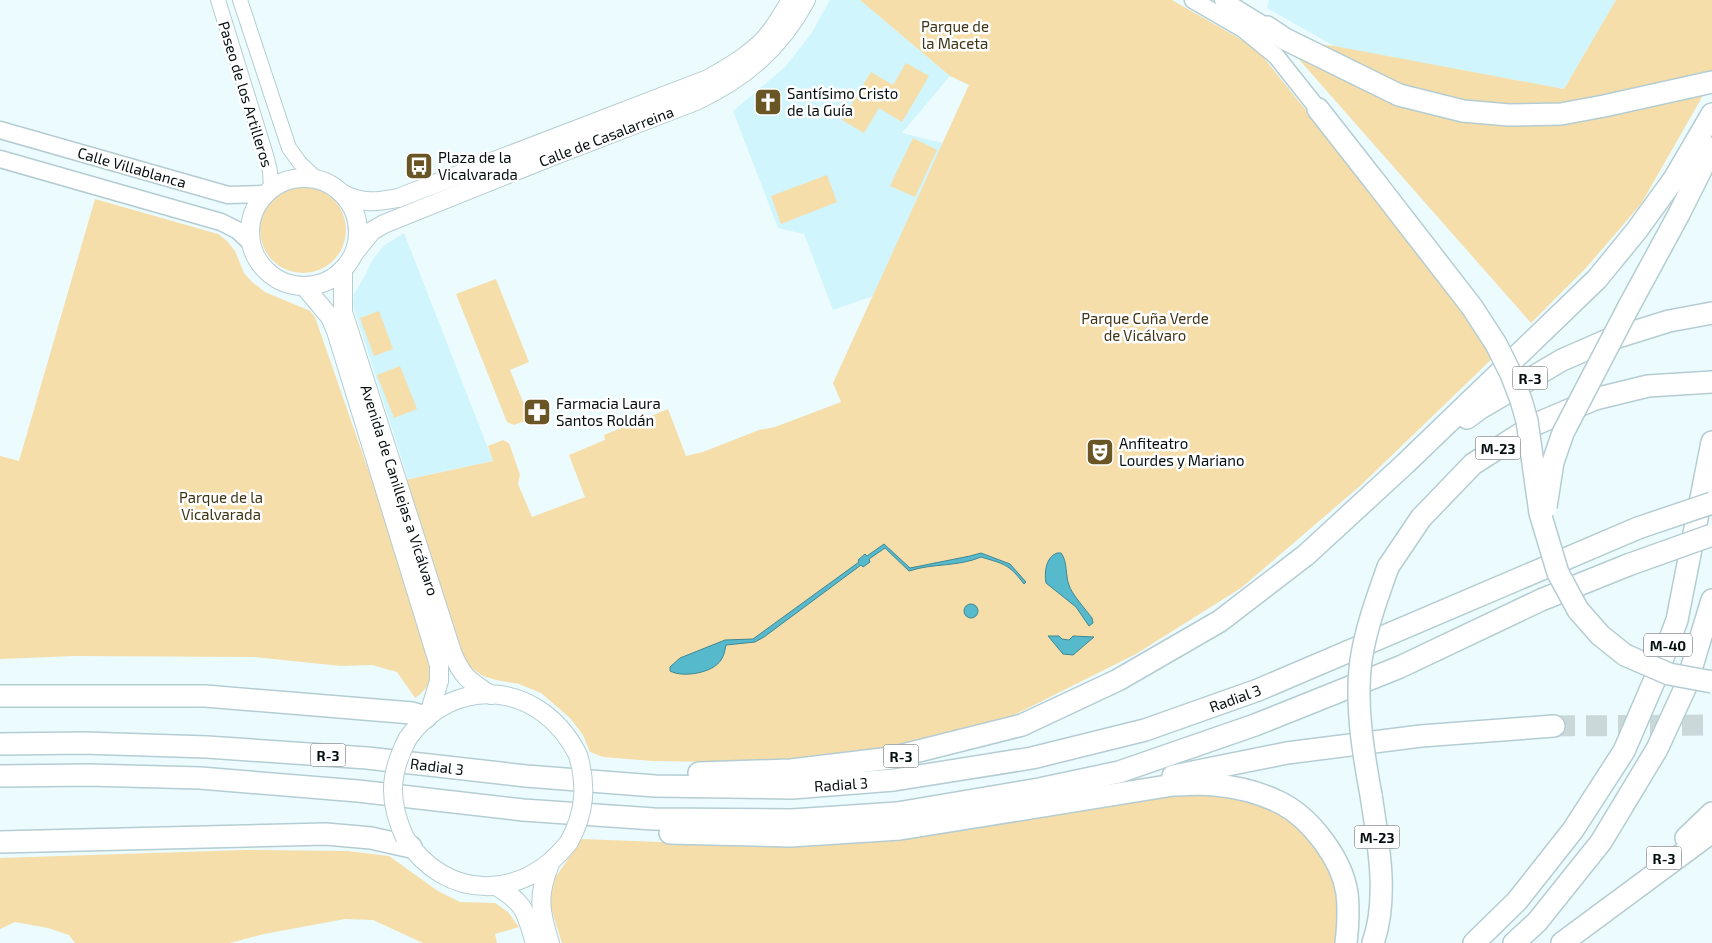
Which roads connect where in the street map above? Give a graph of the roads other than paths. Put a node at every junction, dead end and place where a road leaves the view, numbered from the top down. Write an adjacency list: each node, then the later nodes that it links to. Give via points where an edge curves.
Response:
1 (218, 0): 17 (street, Paseo de los Artilleros, via 266,155 270,171)
2 (240, 0): 16 (street, Paseo de los Artilleros, via 289,148)
3 (791, 0): 8 (main road, Calle de Casalarreina)
4 (806, 0): 8 (main road, Calle de Casalarreina)
5 (1193, 0): 11 (main road, via 1243,29 1276,56)
6 (1223, 0): 7 (main road)
7 (1267, 27): 9 (highway, via 1399,95 1463,111 1510,115 1561,114)
8 (777, 34): 10 (main road, Calle de Casalarreina, via 727,68)
9 (1712, 82)
10 (711, 86): 18 (main road, Calle de Casalarreina, via 398,198 356,201); 20 (main road, Calle de Casalarreina, via 696,101 384,224 372,231)
11 (1318, 109): 29 (highway, bridge, via 1472,307 1496,344 1511,374 1527,421 1540,513)
12 (1712, 114): 26 (highway, via 1674,179 1597,279)
13 (0, 130): 17 (main road, Calle Villablanca, via 228,195)
14 (1712, 148): 29 (highway, bridge, via 1564,433 1553,462 1546,513)
15 (0, 159): 19 (main road, Calle Villablanca, via 221,222 237,230)
16 (317, 179): 17 (main road, via 285,181); 18 (main road, via 331,184)
17 (268, 191): 19 (main road, via 252,217)
18 (343, 194): 20 (main road, via 356,215 358,240)
19 (251, 244): 22 (main road, via 256,257 276,278)
20 (355, 252): 21 (main road)
21 (344, 269): 22 (main road, via 319,284); 32 (main road, Avenida de Canillejas a Vicálvaro, via 343,312 452,652 468,681)
22 (304, 286): 34 (main road, Avenida de Canillejas a Vicálvaro, via 330,317 336,331 439,665 439,682)
23 (1712, 313): 26 (highway, R-3, via 1669,321 1608,340 1562,360 1479,409)
24 (1712, 382): 51 (highway, M-23, bridge, via 1648,386 1595,399 1536,424 1473,464 1421,518 1388,567 1371,614 1361,661 1362,741 1381,880 1377,932)
25 (1712, 442): 52 (highway, M-40, via 1677,620 1656,679 1624,751 1573,830 1517,901)
26 (1406, 463): 37 (highway, R-3, via 1306,555 1220,621 1118,680 1022,725 891,758 791,770 657,774)
27 (1712, 503): 37 (highway, Radial 3 / R-3, bridge, via 1638,528 1258,690 1145,730 1032,758 894,780 792,788 635,784 526,776)
28 (1712, 535): 39 (highway, R-3, bridge, via 1541,600 1400,667 1255,725 1119,772 1039,790 897,813 792,820 654,819 523,810)
29 (1548, 541): 31 (highway, bridge, via 1558,573 1578,610 1600,635 1625,655 1669,674)
30 (1712, 600): 53 (highway, M-40, via 1686,686 1657,749 1601,842 1536,922)
31 (1712, 682)
32 (491, 694): 34 (main road, via 458,700); 45 (main road, bridge, via 523,701 550,717 571,741 578,755 584,800 569,842)
33 (0, 696): 34 (highway, via 205,696)
34 (428, 716): 44 (main road, bridge, via 408,738 394,770 393,805 397,822)
35 (1554, 726): 40 (highway, via 1421,736 1287,753)
36 (0, 744): 37 (highway, Radial 3 / R-3, via 207,747)
37 (367, 758)
38 (0, 776): 39 (highway, R-3, via 200,778)
39 (358, 791): 40 (highway, via 523,819 651,833 790,836 900,829)
40 (1042, 807): 50 (highway, via 1173,785 1214,784 1253,792 1283,804 1319,835 1338,863 1347,892 1349,923)
41 (1712, 813): 47 (highway, R-3)
42 (1712, 832): 47 (highway)
43 (0, 842): 44 (highway, via 326,834)
44 (408, 842): 46 (main road, via 428,864 448,878 480,886)
45 (550, 864): 46 (main road, via 524,879); 49 (main road, via 540,901)
46 (496, 886): 48 (main road, via 521,903)
47 (1616, 902): 54 (highway)
48 (535, 943)
49 (550, 943)
50 (1346, 943)
51 (1373, 943)
52 (1474, 943)
53 (1514, 943)
54 (1562, 943)

